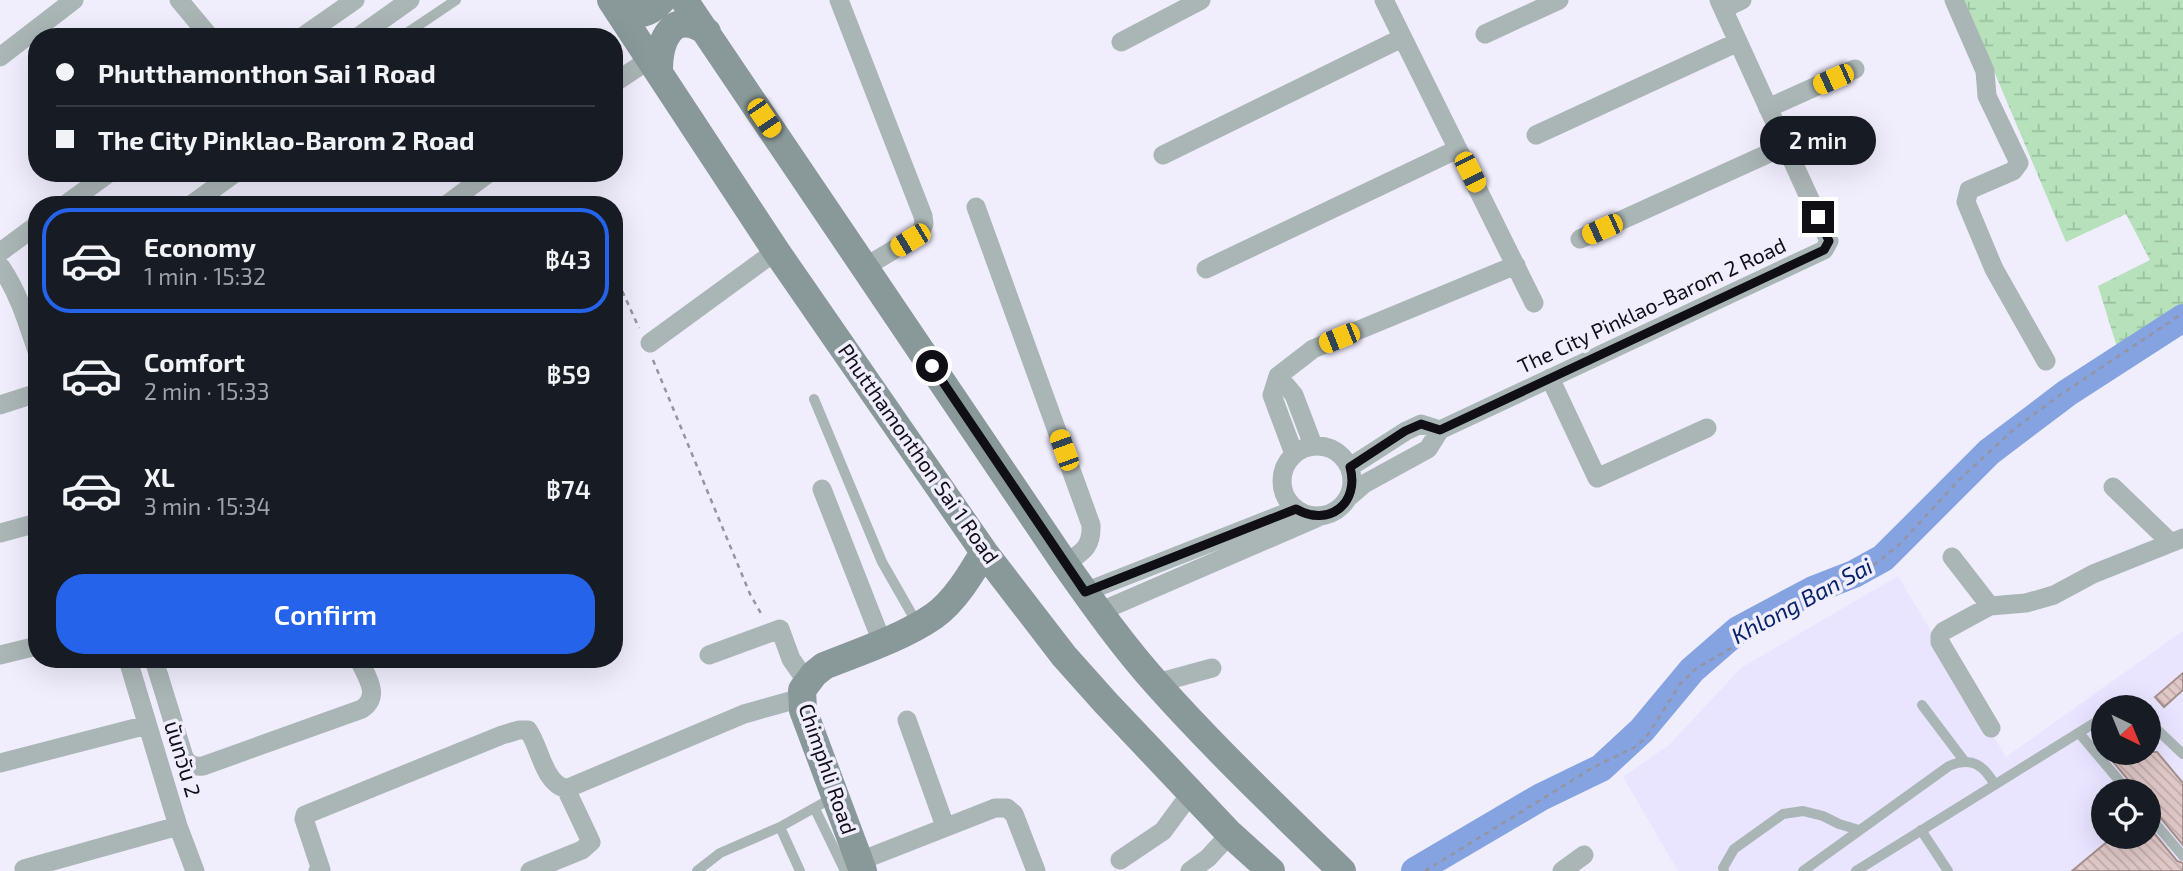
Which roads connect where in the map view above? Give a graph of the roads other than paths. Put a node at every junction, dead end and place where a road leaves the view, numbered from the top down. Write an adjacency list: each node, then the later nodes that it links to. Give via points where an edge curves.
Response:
1 (74, 0): 16 (street)
2 (179, 0): 17 (street)
3 (355, 0): 18 (street)
4 (410, 0): 19 (street)
5 (456, 0): 20 (lane)
6 (662, 0): 14 (main road, via 644,14)
7 (684, 0): 21 (main road)
8 (839, 0): 48 (street, via 924,225 920,234)
9 (1201, 0): 25 (street)
10 (1384, 0): 24 (street)
11 (1559, 0): 22 (street)
12 (1742, 0): 15 (street)
13 (1954, 0): 53 (street, via 1985,71 1987,96 2019,163 2013,171 1969,190 1966,202 1994,269)
14 (614, 3): 28 (main road, Phutthamonthon Sai 1 Road)
15 (1721, 5): 26 (street, The City Pinklao-Barom 2 Road)
16 (38, 28)
17 (202, 28)
18 (315, 28)
19 (371, 28)
20 (414, 28)
21 (707, 32): 28 (main road, via 686,23 668,32); 48 (main road)
22 (1485, 34)
23 (28, 35): 27 (street)
24 (1402, 38): 34 (street); 35 (street)
25 (1121, 42)
26 (1738, 42): 31 (street, The City Pinklao-Barom 2 Road); 32 (street)
27 (0, 57)
28 (654, 65): 30 (street); 45 (main road, Phutthamonthon Sai 1 Road)
29 (1855, 69): 31 (street)
30 (623, 79)
31 (1768, 108): 33 (street, The City Pinklao-Barom 2 Road)
32 (1536, 135)
33 (1785, 146): 44 (street); 55 (street, The City Pinklao-Barom 2 Road, via 1829,241 1824,250)
34 (1458, 149): 47 (street); 49 (street)
35 (1163, 155)
36 (96, 182): 39 (street)
37 (223, 182): 40 (street)
38 (477, 182): 41 (street)
39 (77, 196)
40 (203, 196)
41 (458, 196)
42 (976, 207): 74 (street, via 1091,525 1088,546)
43 (28, 233): 46 (street)
44 (1580, 239)
45 (776, 251): 52 (street); 72 (main road, Phutthamonthon Sai 1 Road)
46 (1, 258): 51 (street)
47 (1516, 265): 50 (street); 54 (street, via 1313,349)
48 (865, 267): 74 (main road)
49 (1206, 269)
50 (1534, 303)
51 (28, 323)
52 (647, 343)
53 (2046, 361)
54 (1278, 376): 61 (street, via 1294,395); 62 (street, via 1272,395)
55 (1550, 379): 59 (street, via 1597,478); 60 (street, The City Pinklao-Barom 2 Road)
56 (28, 396): 58 (street)
57 (814, 399): 77 (lane, via 882,562)
58 (0, 405)
59 (1707, 428)
60 (1440, 430): 63 (street, via 1421,424); 66 (street, via 1428,449)
61 (1313, 445): 62 (street); 63 (street, via 1335,450)
62 (1294, 454): 67 (street, via 1282,478 1283,490)
63 (1350, 467): 66 (street)
64 (2113, 487): 71 (street)
65 (822, 489): 78 (street)
66 (1350, 496): 68 (street, via 1338,510)
67 (1296, 509): 68 (street); 75 (street)
68 (1321, 516): 75 (street)
69 (28, 525): 70 (street)
70 (0, 533)
71 (2177, 541): 76 (street, via 2093,574 2054,595)
72 (985, 552): 77 (main road, Chimphli Road, via 944,607); 101 (main road, Phutthamonthon Sai 1 Road, via 1064,656)
73 (1952, 557): 76 (street)
74 (1065, 564): 75 (main road)
75 (1092, 602): 86 (main road)
76 (1990, 606): 92 (street, via 1944,631 1940,642)
77 (919, 625): 78 (main road, Chimphli Road)
78 (882, 642): 87 (main road, Chimphli Road, via 824,666)
79 (28, 648): 80 (street)
80 (0, 655)
81 (709, 655): 87 (street, via 780,629)
82 (130, 668): 90 (street, นันทวัน 2)
83 (159, 668): 84 (street, via 184,757 194,766 362,709 372,698)
84 (362, 668)
85 (1212, 668): 86 (street)
86 (1157, 684): 115 (main road)
87 (804, 690): 100 (street); 102 (main road, Chimphli Road)
88 (1922, 705): 96 (lane)
89 (907, 720): 104 (street)
90 (147, 725): 97 (street); 103 (street, นันทวัน 2)
91 (2091, 725): 94 (lane)
92 (1991, 728)
93 (2161, 732): 95 (lane)
94 (2079, 733): 98 (lane); 99 (lane)
95 (2181, 749)
96 (1965, 762): 99 (lane, via 1983,767); 106 (lane, via 1949,766)
97 (0, 763)
98 (2118, 779)
99 (1995, 785): 107 (lane)
100 (566, 789): 117 (street, via 550,779 528,730 502,735 305,815); 118 (street, via 590,842 582,850)
101 (1191, 793): 109 (main road, Phutthamonthon Sai 1 Road); 112 (street, via 1163,831)
102 (825, 803): 105 (lane); 113 (main road, Chimphli Road)
103 (178, 826): 114 (street); 116 (street, นันทวัน 2)
104 (945, 826): 113 (street); 121 (street, via 1007,808 1014,814)
105 (780, 827): 119 (lane, via 720,853); 120 (lane)
106 (1859, 830): 125 (lane, via 1803,811 1783,814 1734,849); 126 (lane)
107 (1921, 830): 127 (lane); 128 (lane)
108 (2161, 830): 111 (lane)
109 (1230, 834): 122 (street); 123 (main road, Phutthamonthon Sai 1 Road)
110 (1584, 855): 124 (street)
111 (2183, 856)
112 (1121, 860)
113 (856, 868)
114 (24, 869)
115 (1340, 869)
116 (195, 871)
117 (320, 871)
118 (530, 871)
119 (697, 871)
120 (800, 871)
121 (1036, 871)
122 (1190, 871)
123 (1271, 871)
124 (1562, 871)
125 (1724, 871)
126 (1803, 871)
127 (1856, 871)
128 (1948, 871)

